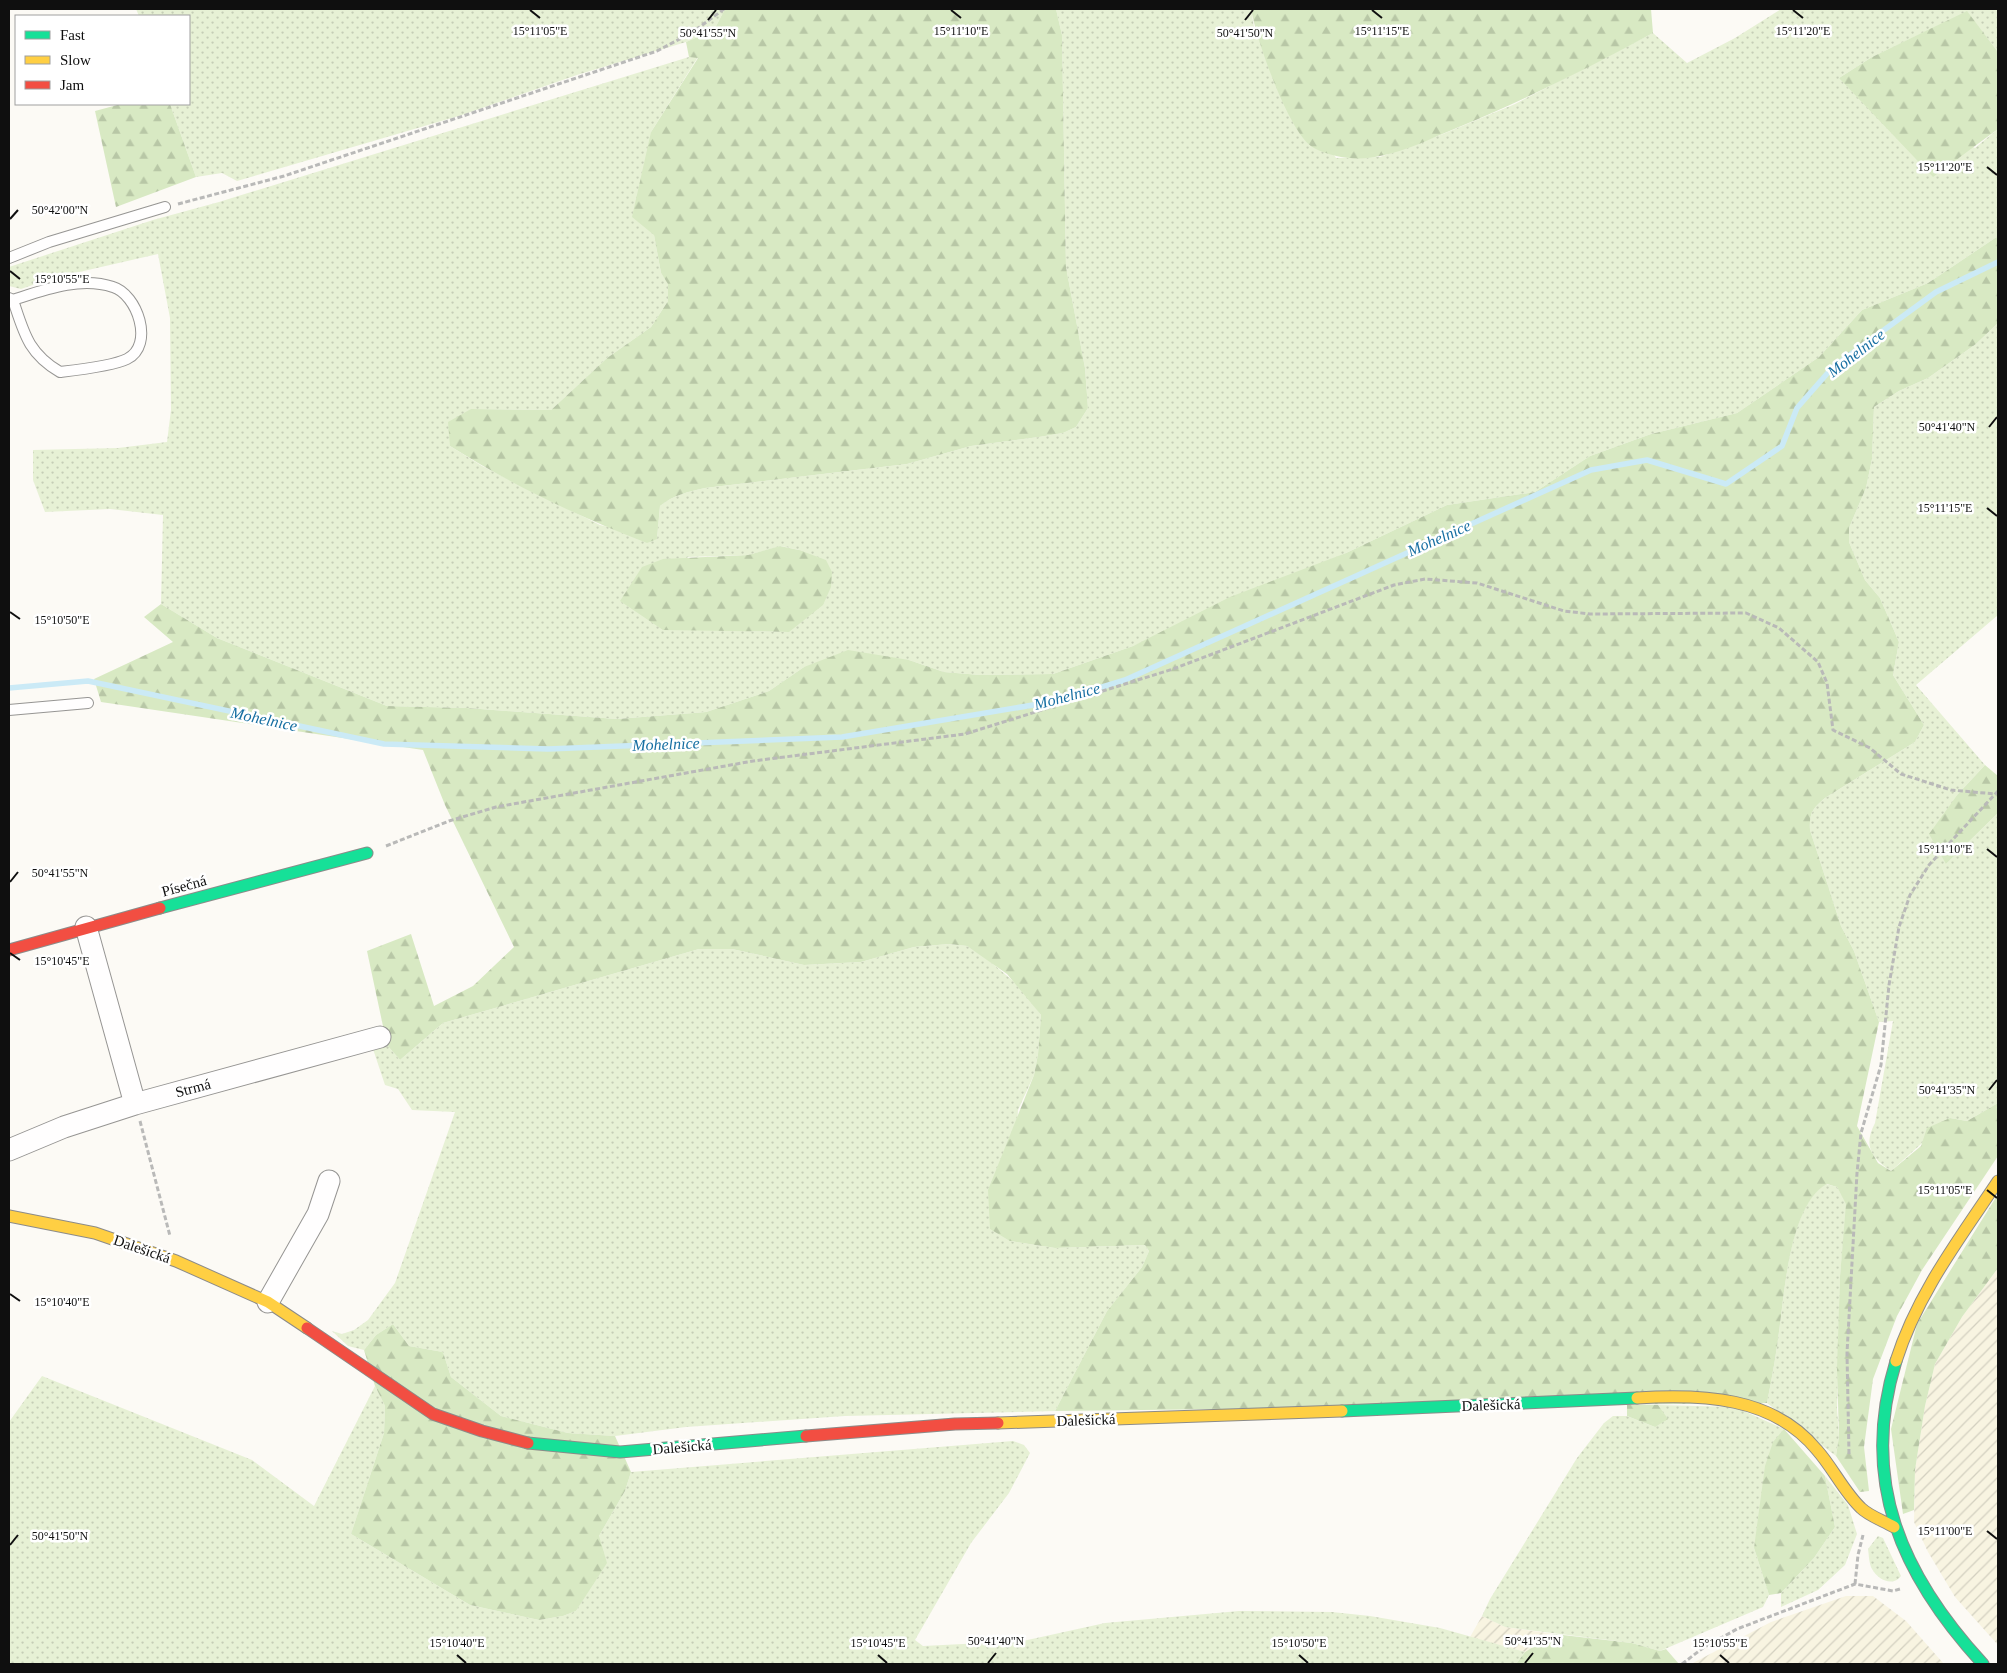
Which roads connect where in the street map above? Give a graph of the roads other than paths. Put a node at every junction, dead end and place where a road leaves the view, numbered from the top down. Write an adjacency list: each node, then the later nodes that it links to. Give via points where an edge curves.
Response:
1 (165, 207): 2 (lane, via 49,242)
2 (9, 258)
3 (11, 299): 3 (lane, via 29,345 44,363 60,372 128,359 138,349 141,334 137,312 115,287 91,283 53,287)
4 (88, 703): 5 (lane)
5 (9, 710)
6 (367, 853): 7 (street, Písečná)
7 (86, 926): 8 (street, Písečná); 10 (street)
8 (9, 950)
9 (380, 1037): 10 (street, Strmá)
10 (135, 1104): 11 (street, Strmá, via 64,1127)
11 (9, 1150)
12 (1998, 1180): 16 (street, via 1915,1313 1893,1368 1882,1425 1883,1478)
13 (329, 1182): 15 (street, via 318,1214)
14 (9, 1216): 15 (street, Dalešická, via 95,1232 176,1261)
15 (268, 1302): 16 (street, Dalešická, via 433,1414 482,1432 532,1444 620,1452 955,1424 1301,1414 1689,1395 1752,1405 1783,1421 1817,1449 1868,1515)
16 (1894, 1527): 17 (street, via 1920,1585 1959,1641)
17 (1983, 1664)

